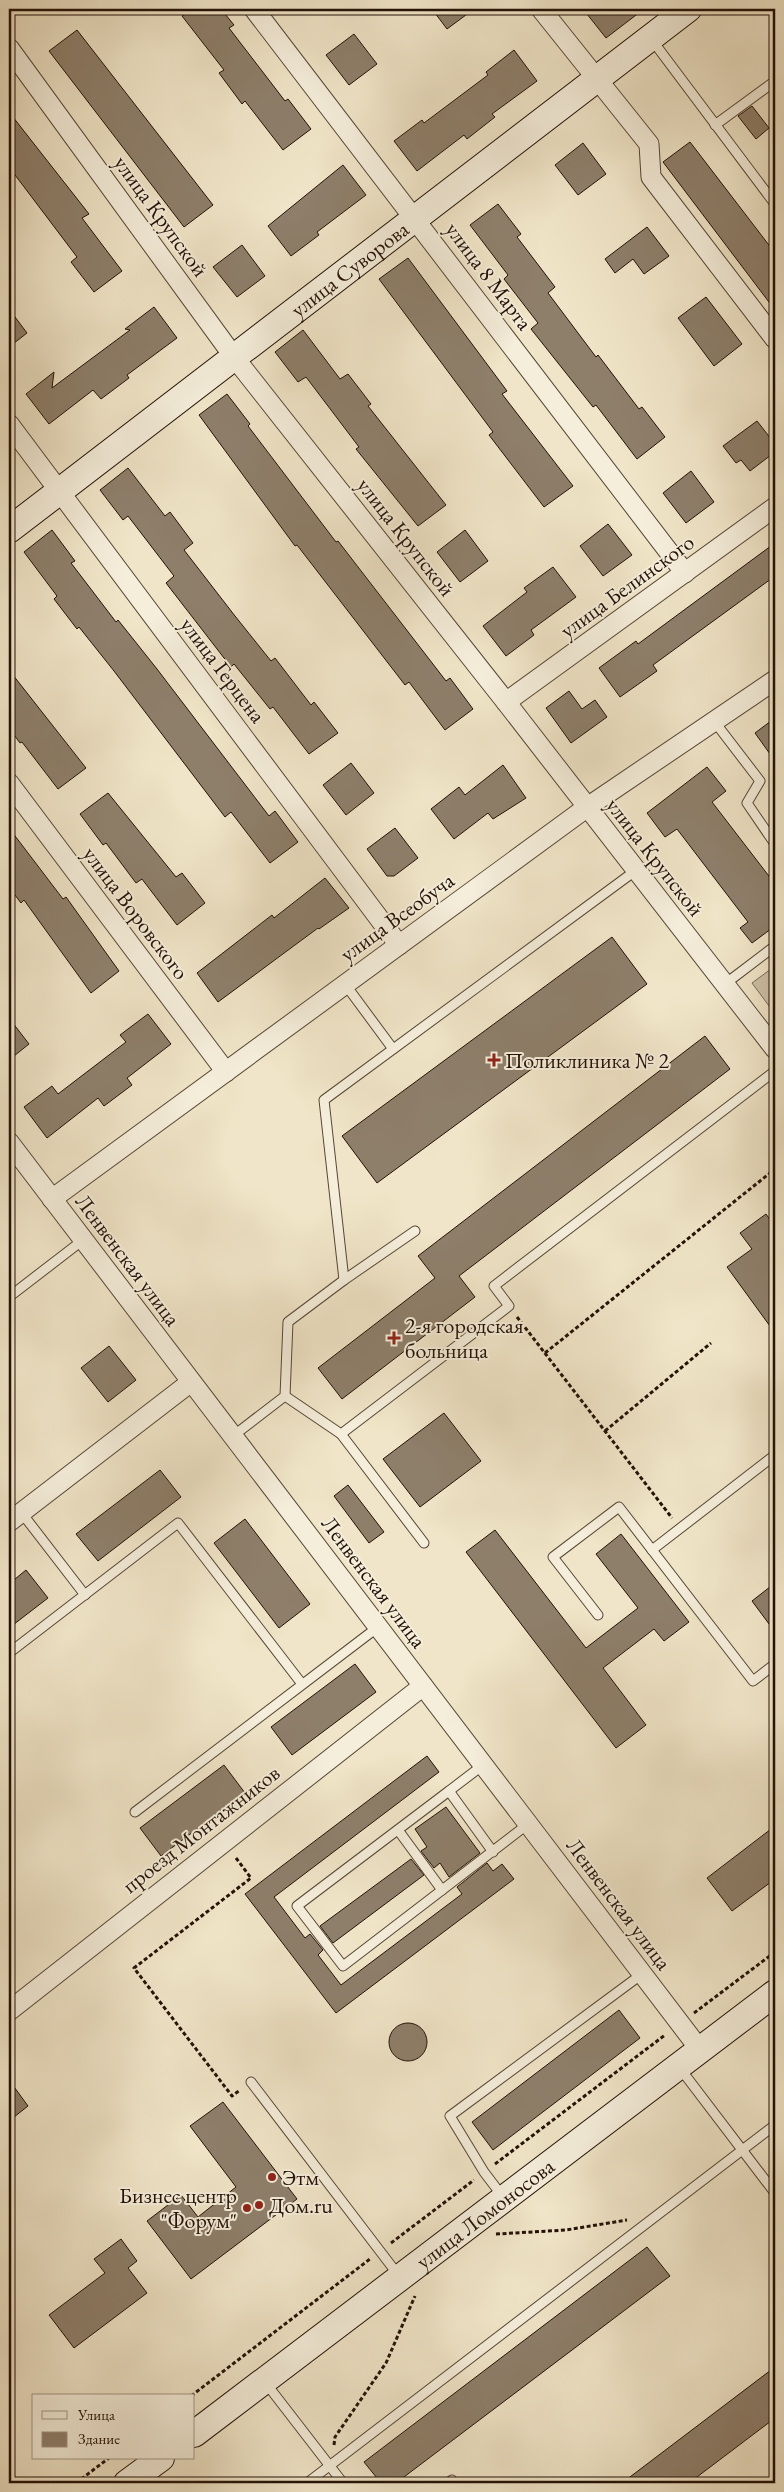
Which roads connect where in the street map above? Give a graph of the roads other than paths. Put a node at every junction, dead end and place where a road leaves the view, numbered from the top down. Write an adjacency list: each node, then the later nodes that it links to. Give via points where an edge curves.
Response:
1 (254, 9): 10 (street, улица 8 Марта)
2 (541, 9): 6 (street)
3 (688, 9): 4 (street, улица Суворова)
4 (650, 38): 6 (street, улица Суворова); 8 (lane)
5 (9, 48): 12 (street, улица Крупской)
6 (597, 79): 10 (street, улица Суворова); 11 (street, via 649,144 651,177)
7 (775, 89): 8 (lane, via 771,84)
8 (715, 126): 9 (lane)
9 (775, 204)
10 (415, 218): 12 (street, улица Суворова); 17 (street, улица 8 Марта)
11 (775, 339)
12 (234, 357): 14 (street, улица Суворова); 19 (street, улица Крупской)
13 (9, 424): 14 (street, улица Герцена)
14 (60, 490): 16 (street, улица Суворова); 25 (street, улица Герцена)
15 (775, 507): 17 (street, улица Белинского)
16 (9, 530)
17 (685, 573): 19 (street, улица Белинского)
18 (775, 680): 20 (street, улица Всеобуча)
19 (506, 702): 22 (street, улица Крупской)
20 (714, 721): 22 (street, улица Всеобуча); 23 (lane, via 760,781 747,803)
21 (9, 783): 32 (street, улица Воровского)
22 (586, 808): 24 (street, улица Крупской); 25 (street, улица Всеобуча)
23 (775, 844)
24 (636, 870): 28 (street, улица Крупской); 29 (lane)
25 (399, 945): 27 (street, улица Всеобуча)
26 (775, 946): 28 (lane)
27 (345, 984): 29 (lane); 32 (street, улица Всеобуча)
28 (725, 984): 30 (street, улица Крупской)
29 (393, 1049): 37 (lane, via 324,1100)
30 (775, 1049)
31 (775, 1071): 41 (lane, via 494,1286 509,1306)
32 (226, 1072): 34 (street, улица Всеобуча)
33 (9, 1142): 34 (street, Ленвенская улица)
34 (52, 1199): 36 (street, Ленвенская улица)
35 (415, 1232): 37 (lane)
36 (83, 1240): 38 (lane); 39 (street, Ленвенская улица)
37 (344, 1280): 40 (lane, via 288,1322)
38 (9, 1297)
39 (191, 1382): 42 (street, Ленвенская улица); 44 (street)
40 (285, 1396): 41 (lane); 42 (lane)
41 (340, 1434): 45 (lane)
42 (233, 1436): 49 (street, Ленвенская улица)
43 (775, 1455): 46 (lane)
44 (15, 1517): 47 (lane)
45 (424, 1544)
46 (652, 1550): 48 (lane, via 619,1507 553,1557); 51 (lane, via 753,1680)
47 (85, 1594): 50 (lane); 52 (lane, via 178,1523)
48 (598, 1615)
49 (378, 1627): 52 (lane); 53 (street, Ленвенская улица)
50 (9, 1653)
51 (775, 1664)
52 (302, 1684): 56 (lane)
53 (423, 1686): 54 (street, Ленвенская улица); 63 (street, проезд Монтажников)
54 (483, 1765): 55 (lane); 57 (street, Ленвенская улица)
55 (449, 1791): 58 (lane); 59 (lane)
56 (135, 1812)
57 (528, 1824): 59 (lane); 61 (street, Ленвенская улица)
58 (398, 1830): 60 (lane); 60 (lane, via 298,1906 343,1966)
59 (493, 1852): 60 (lane)
60 (442, 1890)
61 (642, 1974): 64 (street, Ленвенская улица); 70 (lane, via 450,2116)
62 (775, 1993): 64 (street, улица Ломоносова)
63 (9, 2011)
64 (701, 2051): 65 (street, улица Ломоносова)
65 (679, 2067): 68 (lane); 70 (street, улица Ломоносова)
66 (251, 2082): 71 (lane)
67 (775, 2125): 68 (lane)
68 (742, 2150): 69 (lane); 75 (lane)
69 (775, 2193)
70 (505, 2200): 71 (street, улица Ломоносова)
71 (409, 2284): 72 (street, улица Ломоносова)
72 (265, 2382): 73 (street, улица Ломоносова); 75 (lane)
73 (195, 2433)
74 (158, 2460): 76 (street)
75 (330, 2466): 77 (lane); 78 (lane)
76 (127, 2483)
77 (307, 2483)
78 (344, 2483)
79 (448, 2483): 80 (lane, via 452,2480)
80 (454, 2483)

